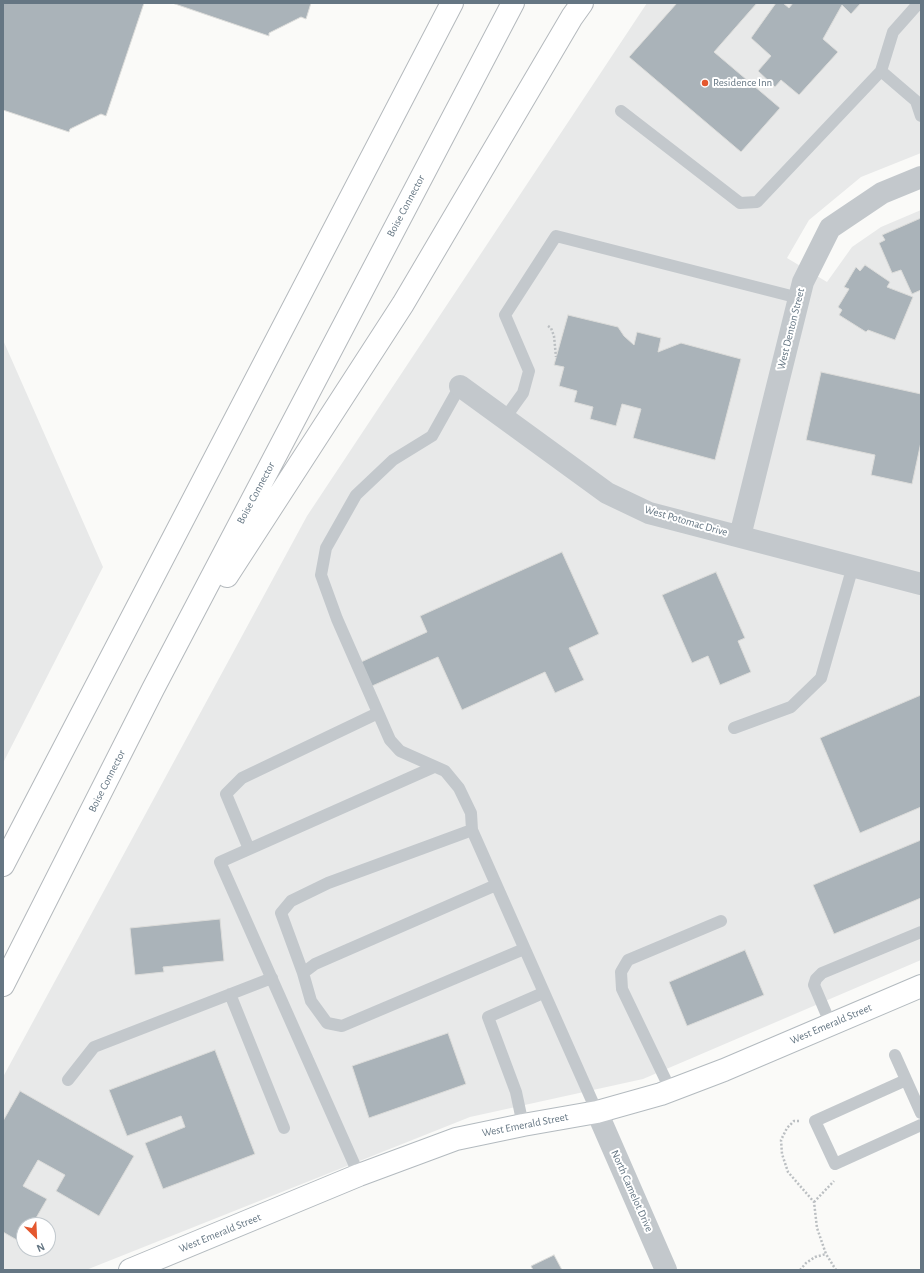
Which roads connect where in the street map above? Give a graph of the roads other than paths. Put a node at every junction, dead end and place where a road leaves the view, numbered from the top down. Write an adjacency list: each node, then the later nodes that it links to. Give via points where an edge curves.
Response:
1 (452, 3): 22 (main road)
2 (513, 3): 16 (main road, Boise Connector)
3 (582, 3): 16 (main road, via 403,304)
4 (921, 5): 5 (lane, via 917,5 893,32)
5 (881, 71): 6 (lane); 7 (lane, via 757,202 740,203)
6 (918, 98): 8 (lane)
7 (621, 111)
8 (921, 116)
9 (921, 177): 10 (street, West Denton Street, via 882,193 830,228 803,282)
10 (799, 298): 12 (lane, via 556,236 505,315 528,371 523,393); 13 (street, West Denton Street)
11 (460, 386): 12 (street, West Potomac Drive); 17 (lane, via 432,436 393,460 356,494 326,548 321,574 337,619)
12 (505, 418): 13 (street, West Potomac Drive, via 607,493 649,513)
13 (740, 536): 14 (street, West Potomac Drive)
14 (853, 566): 15 (street, West Potomac Drive); 18 (lane, via 821,678 791,707)
15 (921, 584)
16 (153, 689): 29 (main road, Boise Connector)
17 (378, 713): 19 (lane, via 390,740 400,751); 21 (lane, via 242,778 226,794)
18 (734, 728)
19 (434, 767): 20 (lane, via 445,772 459,788 471,813); 21 (lane)
20 (472, 830): 23 (lane); 27 (lane, via 328,883 291,901 282,913)
21 (249, 849): 28 (lane, via 220,862)
22 (3, 865)
23 (496, 885): 26 (lane); 27 (lane, via 315,964)
24 (721, 921): 37 (lane, via 628,960 621,972 622,989)
25 (921, 932): 33 (lane, via 822,973 814,985)
26 (524, 950): 27 (lane, via 342,1026 327,1023 311,1001); 31 (lane)
27 (302, 974)
28 (272, 978): 32 (lane); 43 (lane)
29 (3, 985)
30 (921, 986): 33 (main road, West Emerald Street)
31 (543, 993): 38 (lane); 40 (lane, via 488,1018 516,1092)
32 (230, 994): 35 (lane, via 94,1047); 42 (lane)
33 (831, 1025): 37 (main road, West Emerald Street)
34 (895, 1055): 36 (lane)
35 (68, 1080)
36 (906, 1080): 39 (lane); 41 (lane, via 815,1121 835,1164)
37 (671, 1091): 38 (main road, West Emerald Street)
38 (597, 1112): 40 (main road, West Emerald Street); 45 (street, North Camelot Drive)
39 (921, 1113)
40 (523, 1124): 43 (main road, West Emerald Street, via 456,1139)
41 (921, 1125)
42 (284, 1128)
43 (359, 1175): 44 (main road, West Emerald Street)
44 (130, 1270)
45 (666, 1270)

